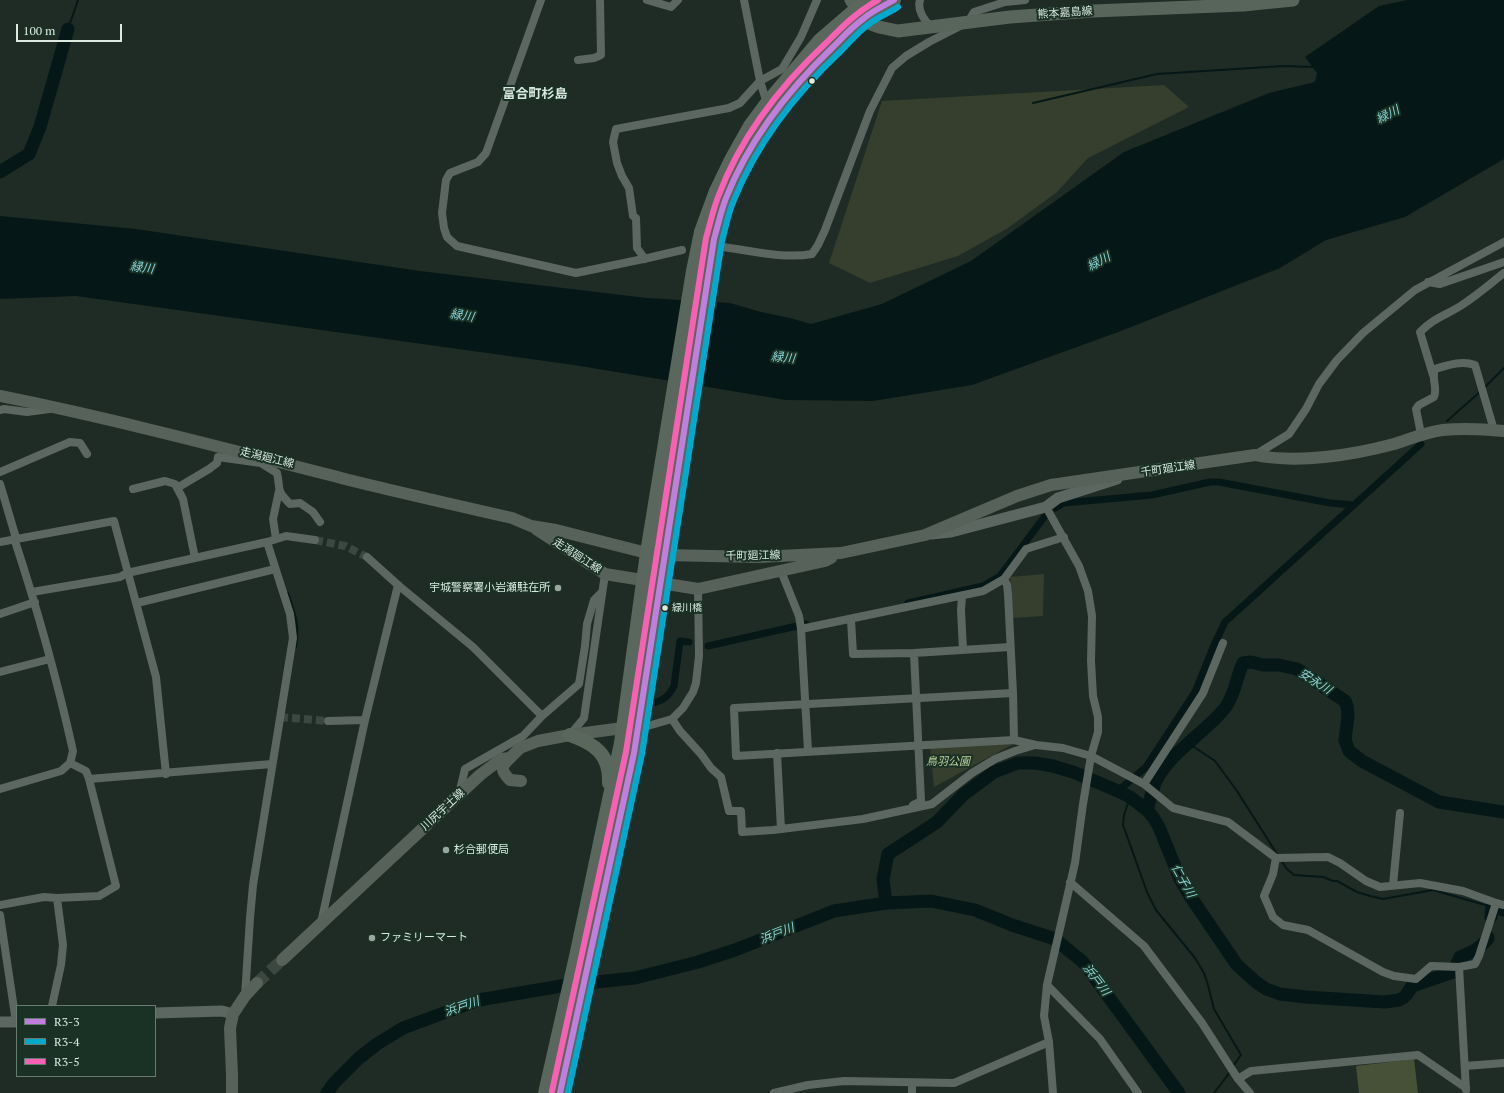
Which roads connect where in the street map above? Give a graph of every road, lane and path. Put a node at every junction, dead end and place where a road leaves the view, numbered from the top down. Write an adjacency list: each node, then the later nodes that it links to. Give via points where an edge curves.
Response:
1 (541, 0): 22 (street, via 486,153 478,162 450,173 446,180 442,213 447,237 457,246 576,273)
2 (600, 0): 16 (street, via 600,55)
3 (647, 0): 4 (street, via 671,7)
4 (678, 0)
5 (739, 0): 12 (street)
6 (817, 0): 17 (street, via 801,37 782,69)
7 (870, 0): 13 (highway)
8 (894, 0): 13 (highway)
9 (920, 0): 15 (street, via 922,15)
10 (1025, 0): 14 (street, via 1005,2 974,12)
11 (1292, 0): 14 (main road, 熊本嘉島線)
12 (744, 4): 17 (street)
13 (857, 9): 15 (main road, 熊本嘉島線, via 871,24 879,27 898,30); 18 (highway, via 820,40); 52 (highway, via 827,52 757,137 726,198 714,239)
14 (968, 22): 15 (main road, 熊本嘉島線); 20 (street, via 929,42 892,68 870,111 825,230 812,254 772,254)
15 (931, 27)
16 (578, 60)
17 (760, 81): 18 (street); 22 (street, via 740,104 729,108 616,130 613,142 617,163 629,188 633,216 636,218 637,248)
18 (767, 104): 51 (highway, via 731,160 701,232)
19 (1504, 242): 25 (street)
20 (724, 247)
21 (682, 250): 22 (street)
22 (645, 259)
23 (1504, 262): 25 (street, via 1440,284)
24 (1504, 273): 26 (street, via 1460,307 1438,317 1420,332)
25 (1428, 282): 33 (street, via 1363,333 1332,366 1289,434)
26 (1433, 374): 30 (street, via 1435,369 1452,364 1475,365 1487,406); 31 (street, via 1436,392 1434,398 1416,409)
27 (0, 396): 28 (main road, 走潟廻江線)
28 (58, 408): 29 (street, via 27,412); 34 (main road, 走潟廻江線)
29 (0, 410)
30 (1499, 430): 31 (main road, 千町廻江線, via 1443,430)
31 (1420, 434): 33 (main road, 千町廻江線, via 1395,443 1341,454 1305,458 1268,458)
32 (87, 454): 35 (street, via 80,443 70,442)
33 (1255, 455): 36 (main road, 千町廻江線)
34 (260, 459): 38 (street, via 218,457 217,463); 40 (street, via 277,473); 43 (main road, 走潟廻江線, via 512,518)
35 (0, 472)
36 (1130, 474): 41 (street, via 1058,498); 44 (main road, 千町廻江線, via 1051,485 1023,493)
37 (0, 484): 46 (street)
38 (177, 488): 39 (street, via 175,484 165,481); 55 (street, via 183,499)
39 (133, 489)
40 (279, 491): 42 (street, via 290,504 300,503 313,512); 47 (street, via 273,519)
41 (1046, 507): 44 (street, via 950,532); 45 (street)
42 (320, 522)
43 (531, 526): 51 (main road, 走潟廻江線); 59 (main road, 走潟廻江線)
44 (925, 535): 53 (main road, 千町廻江線)
45 (1064, 537): 60 (street, via 1026,549); 92 (street, via 1079,566 1088,592 1092,616 1091,661 1098,732)
46 (15, 538): 49 (street); 58 (street, via 114,521); 63 (street)
47 (276, 539): 48 (street, via 286,536); 50 (street)
48 (316, 540)
49 (0, 542)
50 (267, 542): 55 (street); 56 (street)
51 (648, 548): 52 (main road, 走潟廻江線); 84 (highway)
52 (665, 551): 53 (main road, 千町廻江線, via 758,557); 85 (highway)
53 (841, 553): 57 (main road, 千町廻江線, via 825,561)
54 (367, 557): 61 (street)
55 (196, 558): 58 (street)
56 (275, 568): 67 (street); 95 (street, via 290,614 293,638)
57 (781, 571): 62 (main road, 千町廻江線); 70 (street, via 799,616)
58 (127, 573): 63 (street, via 120,577); 67 (street)
59 (605, 574): 62 (main road, 走潟廻江線); 64 (street)
60 (1004, 579): 65 (street, via 983,591); 72 (street, via 1007,585)
61 (398, 585): 80 (street, via 473,647); 82 (street)
62 (698, 589): 81 (street, via 699,656 696,683 683,708)
63 (32, 592): 66 (street)
64 (601, 593): 80 (street, via 594,600 587,624 578,684); 86 (street, via 584,718)
65 (962, 596): 69 (street); 73 (street)
66 (34, 602): 68 (street); 75 (street)
67 (137, 603): 96 (street, via 158,689)
68 (0, 614)
69 (851, 620): 70 (street); 74 (street, via 853,654)
70 (801, 629): 79 (street)
71 (1223, 643): 99 (street, via 1203,693)
72 (1010, 647): 73 (street); 77 (street)
73 (963, 650): 74 (street)
74 (914, 653): 78 (street)
75 (50, 659): 76 (street); 94 (street, via 73,751)
76 (0, 672)
77 (1013, 693): 78 (street); 87 (street)
78 (916, 697): 79 (street); 89 (street)
79 (805, 704): 90 (street); 91 (street, via 734,708 736,756)
80 (542, 716): 101 (street, via 523,736 465,769)
81 (672, 719): 85 (street); 105 (street, via 721,777 729,811 741,811 742,832)
82 (365, 720): 83 (street); 113 (street)
83 (328, 721)
84 (623, 728): 85 (main road, 川尻宇土線); 86 (main road, 川尻宇土線); 102 (highway)
85 (637, 729): 132 (highway, via 592,952)
86 (570, 735): 93 (main road, 川尻宇土線, via 538,741 520,748); 102 (highway, via 592,744 602,755 609,779)
87 (1014, 740): 88 (street); 89 (street)
88 (1036, 745): 92 (street, via 1063,748); 103 (street, via 995,759 932,804)
89 (918, 746): 90 (street); 103 (street, via 921,801)
90 (808, 751): 91 (street)
91 (777, 753): 105 (street)
92 (1091, 756): 99 (street); 107 (street)
93 (510, 758): 98 (main road, via 504,763 504,773 510,780); 101 (main road, 川尻宇土線, via 501,759)
94 (70, 763): 97 (street, via 86,771); 100 (street, via 62,771)
95 (272, 764): 96 (street); 118 (street, via 253,884)
96 (166, 774): 97 (street)
97 (89, 779): 109 (street, via 116,886 99,896)
98 (521, 781)
99 (1144, 784): 106 (street, via 1173,808 1228,822)
100 (0, 789)
101 (459, 795): 113 (main road, 川尻宇土線)
102 (608, 805): 131 (highway)
103 (908, 808): 105 (street, via 863,819)
104 (1400, 813): 108 (street)
105 (781, 829)
106 (1276, 858): 108 (street, via 1328,857 1340,862 1366,881 1380,886); 115 (street, via 1274,874 1264,896 1273,917 1283,925 1308,930 1394,976 1416,979 1431,966)
107 (1070, 882): 117 (street); 127 (street, via 1144,946 1202,1023)
108 (1393, 885): 110 (street, via 1420,883 1463,892)
109 (57, 898): 111 (street, via 44,897); 119 (street, via 63,945)
110 (1500, 904): 115 (street, via 1475,964)
111 (0, 905)
112 (0, 915): 123 (street)
113 (321, 924): 114 (main road, 川尻宇土線)
114 (282, 960)
115 (1459, 967): 126 (street)
116 (257, 983): 118 (main road)
117 (1047, 985): 124 (street, via 1044,1016); 136 (street, via 1100,1039)
118 (244, 996): 121 (main road)
119 (52, 1005)
120 (156, 1013): 121 (street, via 222,1011)
121 (233, 1014): 130 (main road, via 230,1028)
122 (0, 1022): 123 (street)
123 (16, 1022)
124 (1049, 1042): 128 (street, via 954,1083); 135 (street)
125 (1504, 1063): 126 (street)
126 (1465, 1066): 129 (street)
127 (1238, 1079): 129 (street, via 1251,1071 1418,1055); 137 (street)
128 (912, 1082): 133 (street, via 844,1081 808,1085); 134 (street)
129 (1466, 1090)
130 (232, 1093)
131 (545, 1093)
132 (560, 1093)
133 (774, 1093)
134 (912, 1093)
135 (1052, 1093)
136 (1138, 1093)
137 (1250, 1093)

